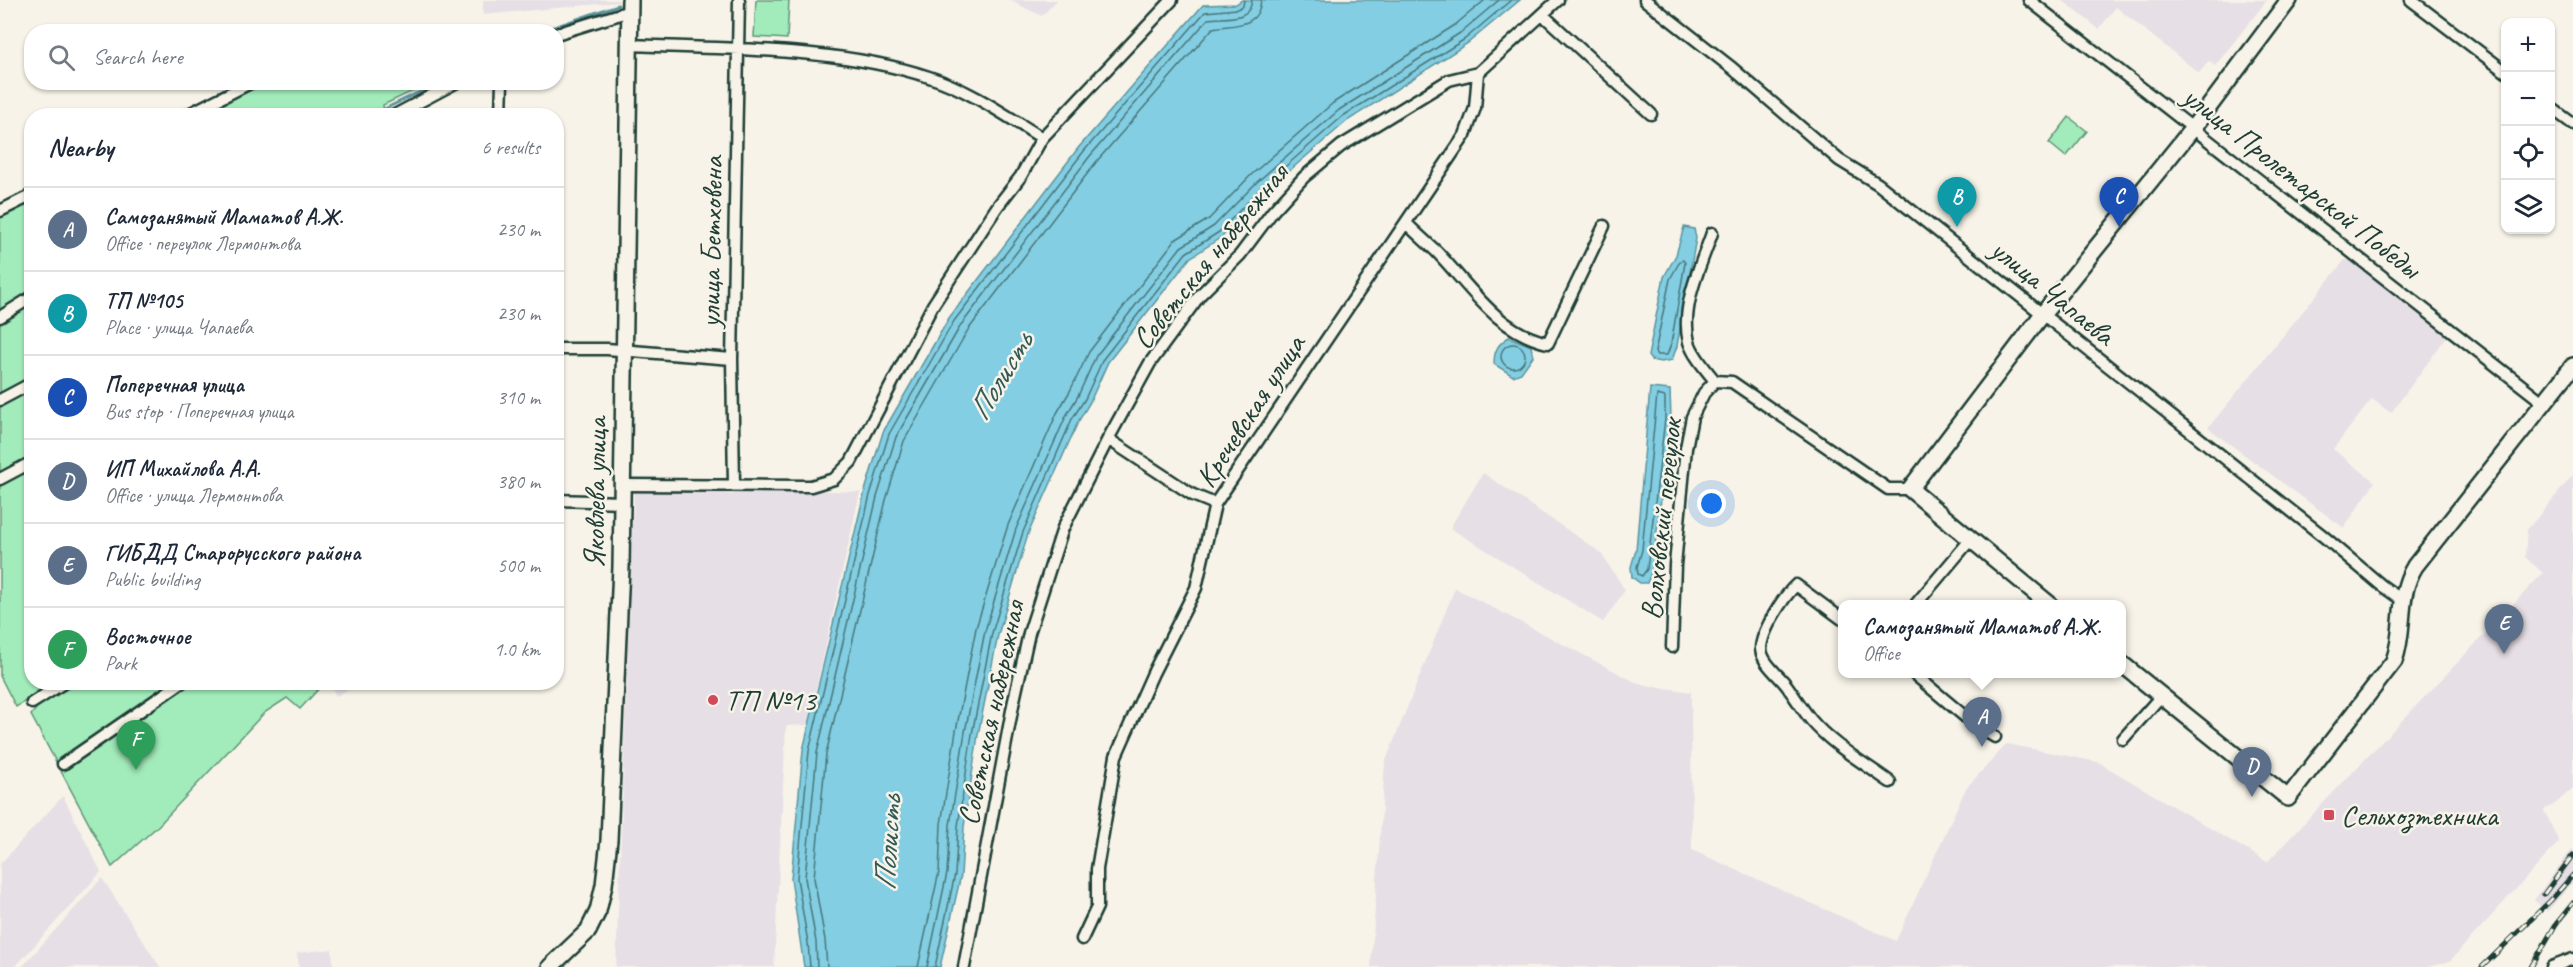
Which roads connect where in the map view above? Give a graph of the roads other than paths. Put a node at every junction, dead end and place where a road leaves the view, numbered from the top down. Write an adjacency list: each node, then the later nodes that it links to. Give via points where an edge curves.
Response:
1 (739, 0): 12 (street, улица Бетховена)
2 (1172, 0): 25 (street)
3 (1558, 0): 9 (street, Советская набережная)
4 (1645, 0): 32 (street, улица Чапаева, via 1839,160 1878,184)
5 (2029, 0): 24 (street, улица Пролетарской Победы)
6 (2289, 0): 24 (street)
7 (2411, 0): 13 (street)
8 (630, 5): 10 (street); 11 (street, Яковлева улица)
9 (1543, 15): 14 (street, Советская набережная); 22 (street)
10 (564, 31)
11 (629, 45): 12 (street); 35 (street, Яковлева улица)
12 (739, 50): 25 (street, via 842,57 930,77 974,96); 36 (street, улица Бетховена)
13 (2501, 69)
14 (1478, 73): 28 (street, Кречевская улица, via 1475,108 1465,135); 42 (street, Советская набережная, via 1449,80 1341,146 1304,177 1194,304 1150,363)
15 (236, 90): 18 (street)
16 (434, 90): 19 (street)
17 (502, 90): 20 (street)
18 (201, 108)
19 (405, 108)
20 (501, 108)
21 (2555, 111): 23 (street)
22 (1651, 114)
23 (2573, 124)
24 (2193, 128): 32 (street); 41 (street, улица Пролетарской Победы)
25 (1042, 138): 46 (street, via 1021,176 933,304 851,462 834,479 811,486)
26 (24, 199): 27 (street)
27 (0, 211)
28 (1406, 223): 29 (street, via 1502,322 1528,339 1548,343); 50 (street, Кречевская улица)
29 (1604, 226)
30 (1712, 233): 38 (street, via 1692,293 1687,327 1689,344)
31 (24, 302): 33 (street)
32 (2042, 315): 47 (street); 54 (street, улица Чапаева)
33 (0, 317)
34 (564, 349): 35 (street)
35 (623, 351): 36 (street); 45 (street, Яковлева улица)
36 (732, 359): 46 (street, улица Бетховена)
37 (2573, 366): 41 (street)
38 (1714, 381): 47 (street, via 1732,382 1888,489); 56 (street, Волховский переулок, via 1692,417 1686,448)
39 (24, 387): 40 (street)
40 (0, 400)
41 (2544, 403): 54 (street, via 2415,566 2406,580)
42 (1108, 439): 50 (street, via 1193,495); 70 (street, Советская набережная, via 1063,528 1029,633)
43 (24, 466): 44 (street)
44 (0, 479)
45 (623, 485): 46 (street); 49 (street, Яковлева улица)
46 (734, 485)
47 (1910, 489): 51 (street)
48 (564, 500): 49 (street)
49 (622, 502): 69 (street, Яковлева улица, via 604,885 588,931)
50 (1215, 504): 67 (street, Кречевская улица, via 1196,588 1116,756 1097,869 1096,907)
51 (1971, 539): 52 (street); 53 (street)
52 (1919, 600)
53 (2044, 600)
54 (2402, 600): 61 (street, via 2401,642 2394,661 2288,798)
55 (1838, 616): 66 (street, via 1796,585 1786,594 1763,638 1761,651 1811,720)
56 (1672, 647)
57 (2126, 668): 61 (street)
58 (1919, 678): 63 (street)
59 (52, 690): 62 (street)
60 (170, 690): 65 (street)
61 (2161, 696): 64 (street)
62 (32, 703)
63 (1995, 737)
64 (2123, 739)
65 (63, 764)
66 (1890, 782)
67 (1082, 939)
68 (2573, 959): 71 (street)
69 (550, 967)
70 (964, 967)
71 (2552, 967)

